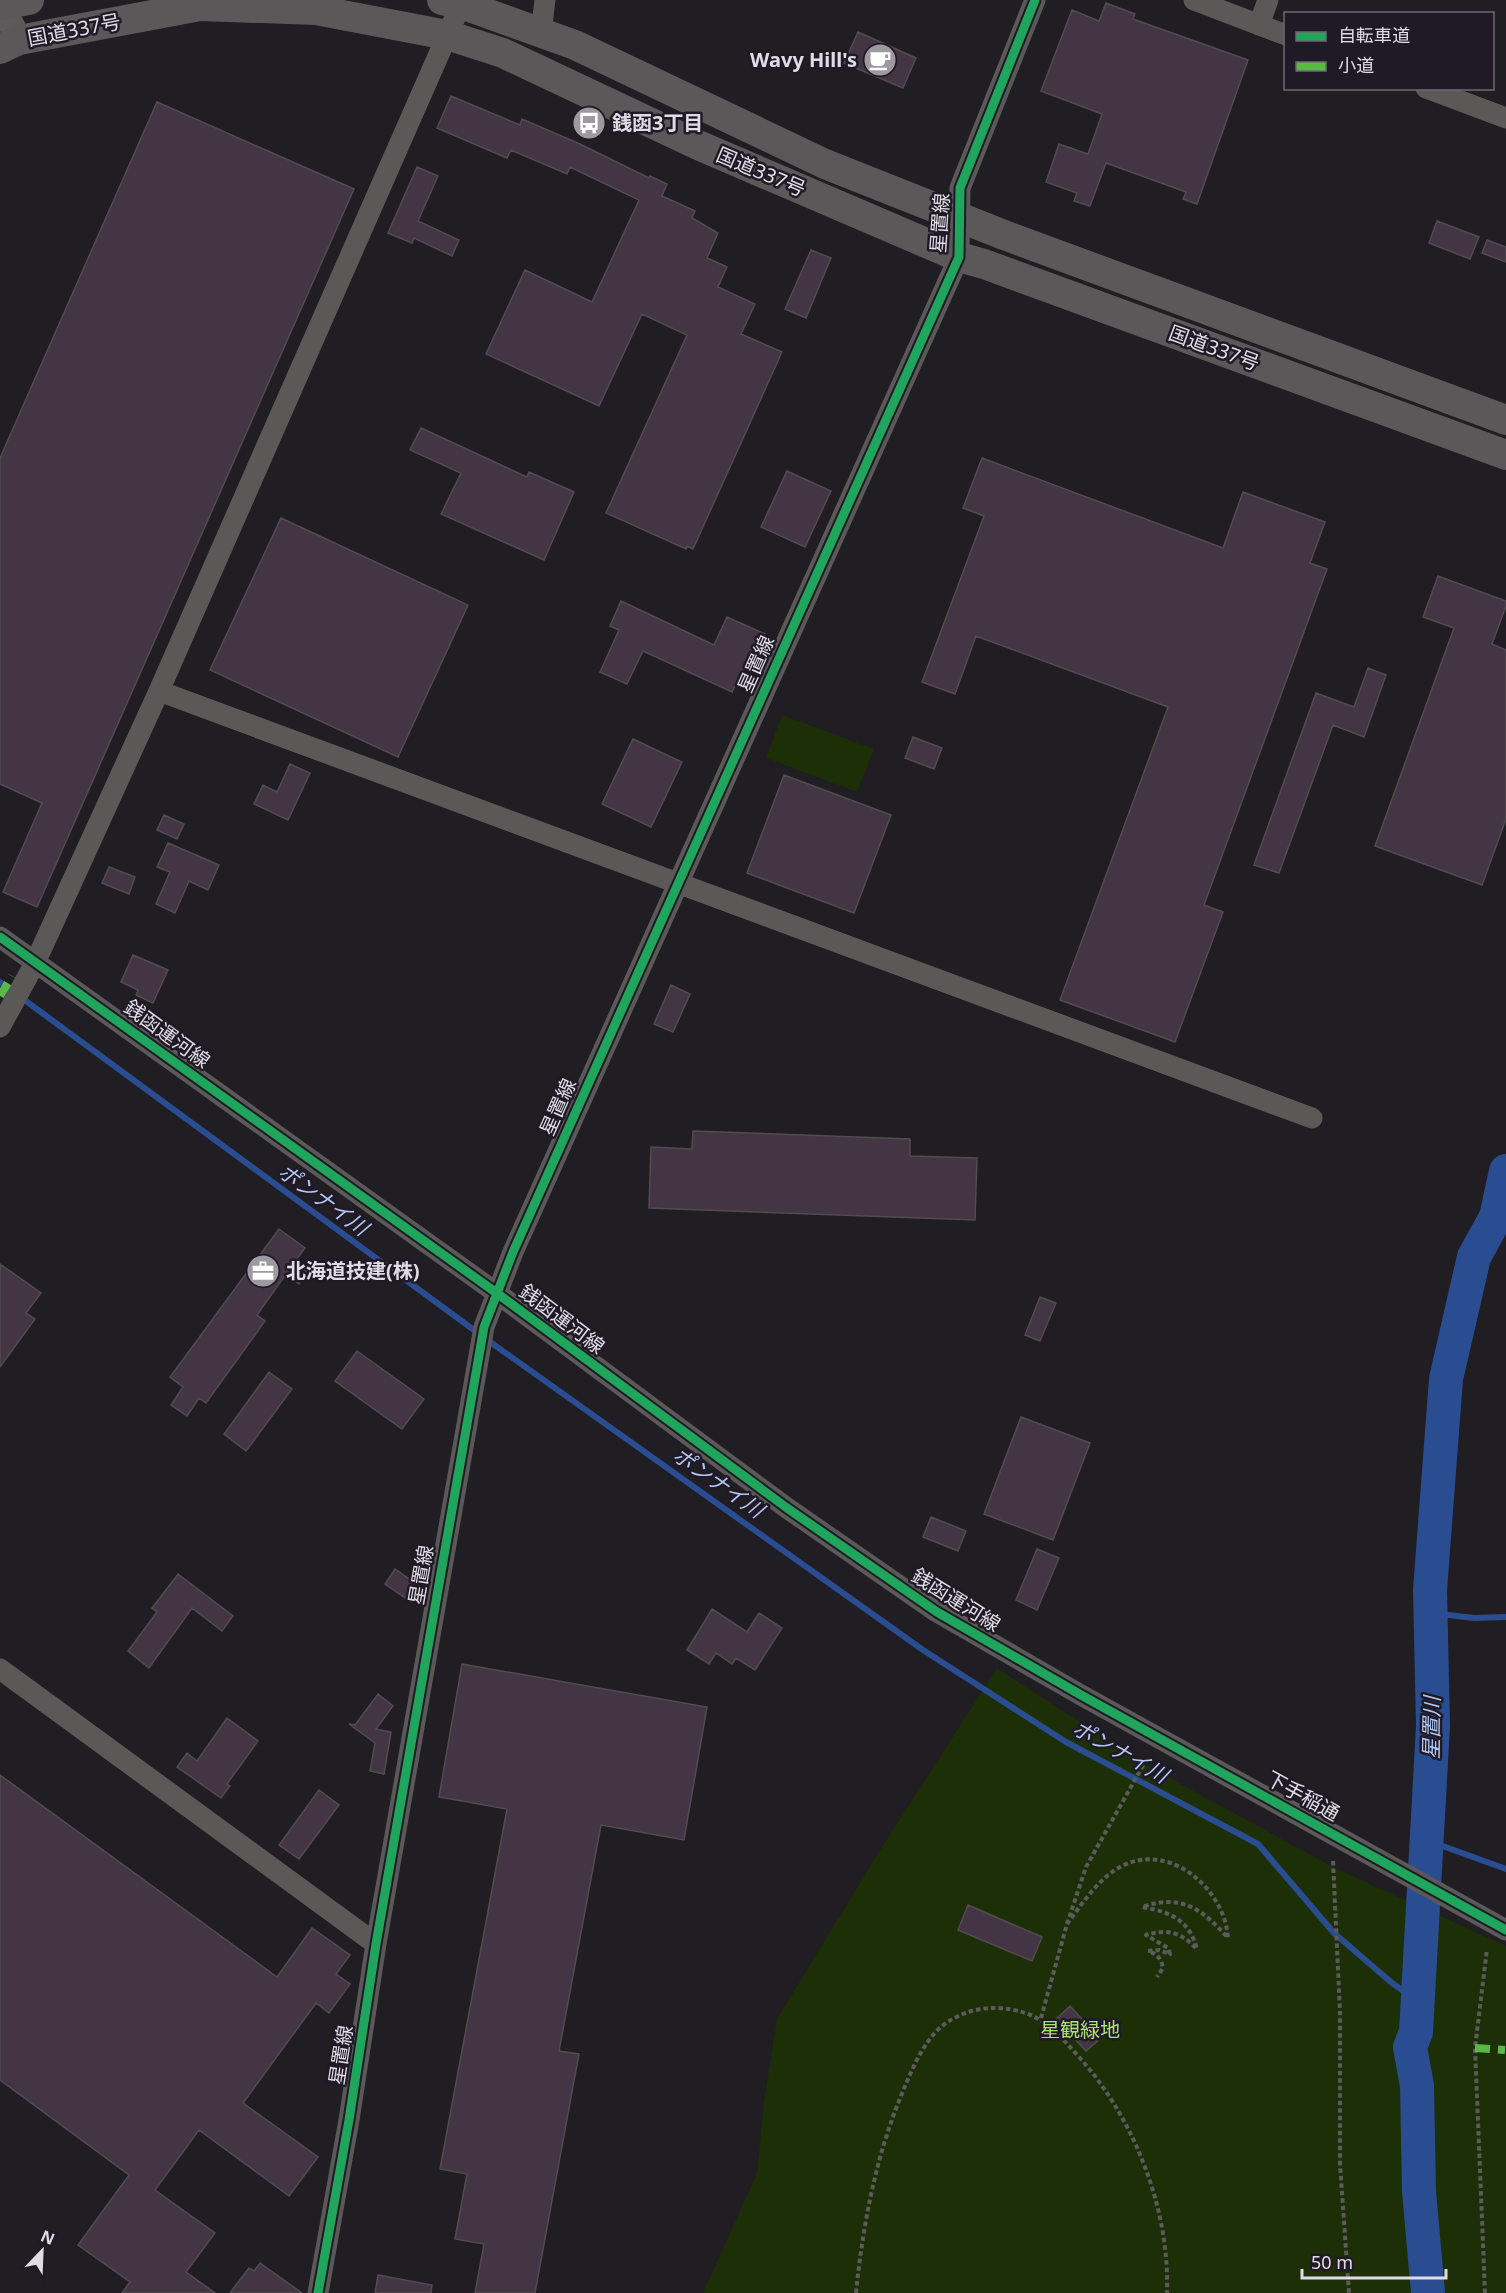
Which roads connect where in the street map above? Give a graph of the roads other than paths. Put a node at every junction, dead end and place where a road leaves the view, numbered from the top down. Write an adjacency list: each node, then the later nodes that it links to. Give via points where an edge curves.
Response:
1 (29, 0): 7 (highway, 国道337号)
2 (545, 0): 9 (street)
3 (1035, 0): 15 (street, 星置線, via 960,188)
4 (1194, 0): 8 (street)
5 (1268, 0): 8 (street)
6 (452, 2): 9 (highway, 国道337号); 11 (street)
7 (0, 4): 12 (main road)
8 (1259, 25): 10 (street)
9 (541, 33): 15 (highway, 国道337号, via 575,45 825,165)
10 (1284, 34)
11 (447, 35): 12 (highway, 国道337号, via 316,10 200,6); 16 (highway, 国道337号, via 503,53 699,145); 19 (street)
12 (9, 44)
13 (1431, 90): 14 (street)
14 (1506, 118)
15 (959, 216): 16 (street, 星置線); 17 (highway, 国道337号)
16 (958, 257): 18 (highway, 国道337号); 20 (street, 星置線)
17 (1506, 420)
18 (1506, 455)
19 (159, 691): 20 (street); 22 (street)
20 (678, 883): 24 (street); 25 (street, 星置線, via 513,1252)
21 (0, 937): 22 (street, 銭函運河線)
22 (35, 963): 23 (street); 25 (street, 銭函運河線)
23 (0, 1027)
24 (1312, 1118)
25 (498, 1294): 27 (street, 銭函運河線, via 815,1528 937,1612); 29 (street, 星置線, via 478,1351)
26 (0, 1669): 29 (street)
27 (1081, 1695): 28 (street, 下手稲通)
28 (1506, 1930)
29 (376, 1944): 30 (street, 星置線)
30 (318, 2293)

